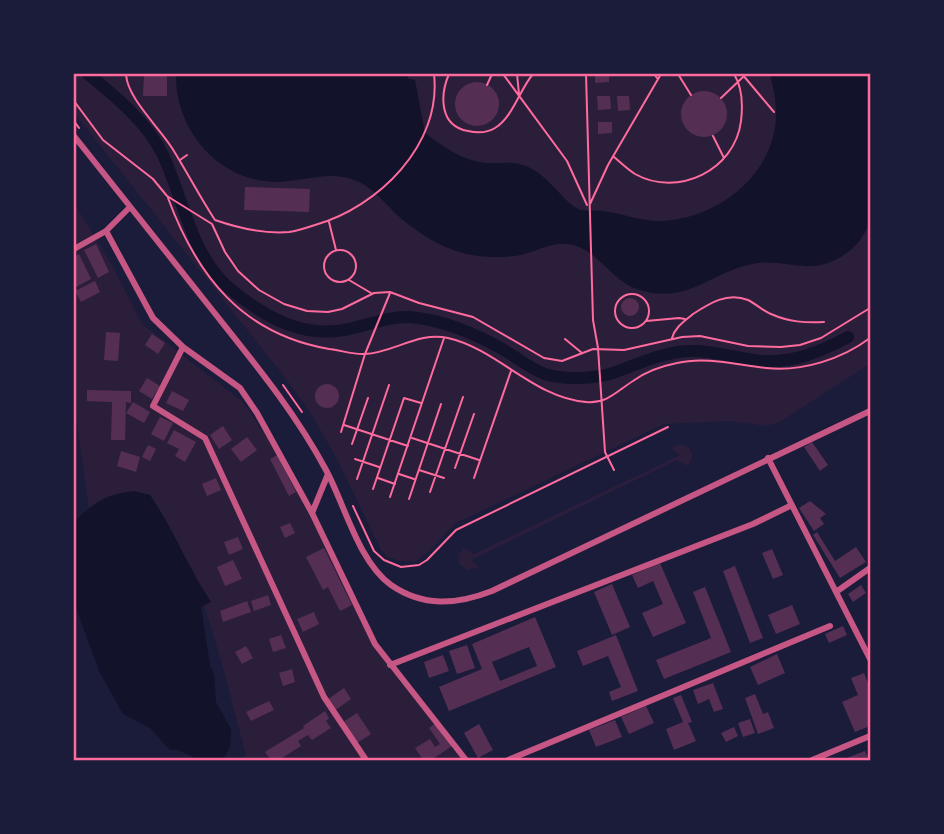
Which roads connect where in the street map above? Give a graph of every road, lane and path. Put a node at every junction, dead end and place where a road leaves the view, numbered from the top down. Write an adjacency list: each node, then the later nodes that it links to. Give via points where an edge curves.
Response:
1 (126, 74): 28 (path, via 135,98)
2 (434, 74): 33 (path, via 429,122 413,153 372,198)
3 (449, 74): 17 (path, via 442,102 448,121 462,130 492,130)
4 (492, 74): 15 (path)
5 (503, 74): 17 (path)
6 (517, 74): 17 (path)
7 (533, 74): 17 (path)
8 (586, 74): 31 (path)
9 (657, 74): 13 (path); 13 (path)
10 (678, 74): 16 (path)
11 (734, 74): 14 (path)
12 (743, 75): 14 (path); 20 (path)
13 (658, 79): 26 (path)
14 (738, 81): 18 (path); 27 (path, via 740,127)
15 (487, 85)
16 (691, 95)
17 (519, 96): 31 (path, via 567,161)
18 (721, 98)
19 (74, 101): 29 (path, via 103,141)
20 (774, 112)
21 (74, 121): 22 (path)
22 (82, 132)
23 (713, 135): 27 (path)
24 (74, 136): 30 (street)
25 (187, 155): 28 (path)
26 (614, 157): 27 (path, via 649,180 674,182 700,177); 31 (path)
27 (725, 159)
28 (179, 160): 32 (path)
29 (167, 195): 34 (path); 52 (path, via 182,236 206,275 233,305 298,342)
30 (130, 207): 35 (street); 86 (street, via 284,400)
31 (588, 207): 50 (path)
32 (215, 220): 33 (path, via 261,231 291,232); 34 (path)
33 (329, 221): 37 (path)
34 (211, 223): 40 (path, via 238,271 258,290 284,304 328,312)
35 (106, 231): 36 (street); 49 (street, via 153,318)
36 (74, 249)
37 (336, 250): 38 (path, via 350,253 356,262); 38 (path, via 325,260 324,270 334,281)
38 (349, 279): 40 (path)
39 (390, 292): 40 (path); 51 (path, via 472,317 551,360); 52 (path)
40 (372, 294)
41 (870, 308): 48 (path, via 821,338 800,345 748,346 699,336)
42 (686, 320): 43 (path); 44 (path, via 715,300 732,297 792,321); 48 (path)
43 (646, 321): 43 (path, via 649,309 643,298 631,294 617,302 616,318 624,327 636,328)
44 (824, 322)
45 (445, 337): 52 (path, via 422,338); 53 (path); 59 (path)
46 (870, 338): 58 (path, via 855,350 795,369 710,360 678,362 655,369)
47 (565, 339): 51 (path)
48 (671, 339): 50 (path, via 624,350)
49 (183, 347): 100 (street, via 240,388); 107 (street, via 153,406 205,438 324,697)
50 (598, 348): 51 (path); 58 (path)
51 (582, 353)
52 (365, 354): 64 (path)
53 (511, 370): 58 (path, via 566,397); 79 (path)
54 (278, 379): 61 (path)
55 (389, 385): 68 (path)
56 (463, 397): 74 (path)
57 (368, 398): 66 (path)
58 (601, 402): 76 (path)
59 (422, 403): 69 (path); 70 (path, via 404,398)
60 (441, 404): 71 (path)
61 (302, 411)
62 (870, 411): 77 (street)
63 (474, 414): 75 (path)
64 (343, 424): 66 (path); 67 (path)
65 (668, 427): 76 (path)
66 (357, 429): 68 (path); 72 (path)
67 (341, 432)
68 (372, 434): 70 (path); 80 (path)
69 (411, 437): 71 (path); 73 (path)
70 (389, 440): 73 (path); 81 (path)
71 (428, 443): 74 (path); 83 (path)
72 (352, 444)
73 (408, 446): 85 (path)
74 (445, 449): 75 (path); 87 (path)
75 (460, 454): 79 (path); 82 (path)
76 (607, 457): 84 (path); 99 (path, via 456,530 427,561 409,567 393,565 374,551)
77 (768, 458): 86 (street, via 492,591 449,603 415,598 390,584 369,561); 98 (street)
78 (355, 459): 80 (path)
79 (480, 460): 90 (path)
80 (363, 461): 81 (path); 91 (path)
81 (380, 467): 88 (path)
82 (455, 468)
83 (419, 470): 87 (path); 92 (path)
84 (614, 470)
85 (398, 473): 92 (path); 93 (path)
86 (328, 474): 100 (street)
87 (436, 476): 89 (path); 95 (path)
88 (377, 477): 93 (path); 94 (path)
89 (444, 478)
90 (474, 478)
91 (357, 479)
92 (416, 479): 97 (path)
93 (395, 484): 96 (path)
94 (373, 489)
95 (430, 492)
96 (390, 497)
97 (409, 499)
98 (793, 505): 102 (street); 105 (street)
99 (353, 506)
100 (312, 513): 105 (street, via 375,644)
101 (870, 568): 102 (street)
102 (836, 592): 104 (street)
103 (830, 626): 109 (street)
104 (870, 659)
105 (390, 665): 108 (street)
106 (870, 736): 110 (street)
107 (366, 761)
108 (466, 761)
109 (508, 761)
110 (812, 761)

